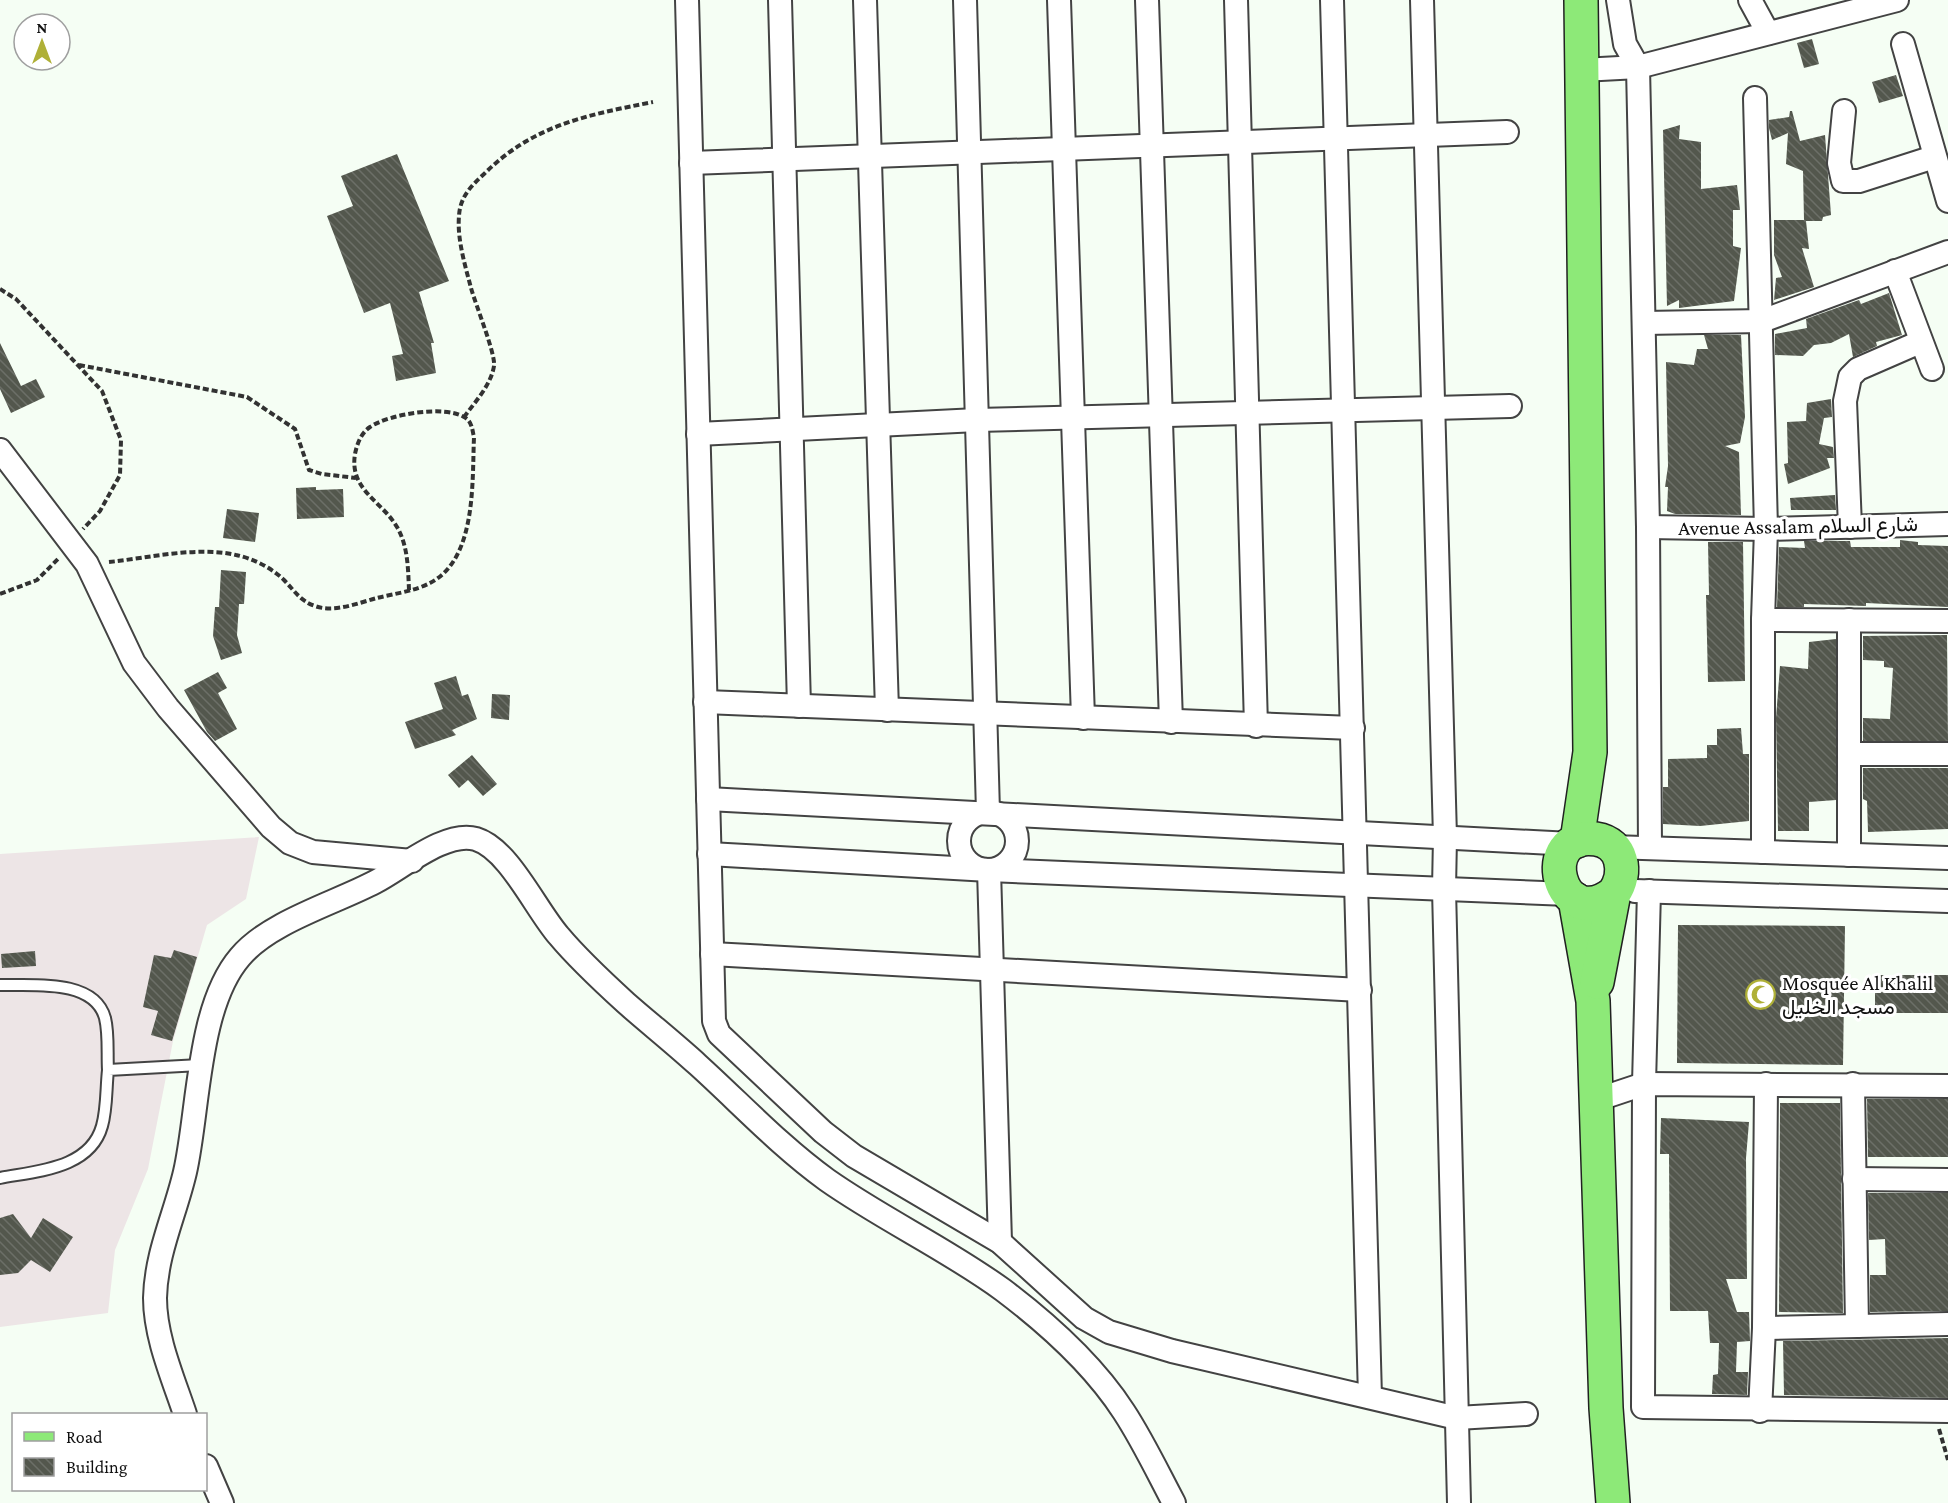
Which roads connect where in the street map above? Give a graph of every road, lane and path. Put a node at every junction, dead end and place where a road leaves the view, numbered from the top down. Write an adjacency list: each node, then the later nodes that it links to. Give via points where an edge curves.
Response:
1 (687, 0): 31 (street)
2 (780, 0): 30 (street)
3 (865, 0): 28 (street)
4 (965, 0): 27 (street)
5 (1059, 0): 26 (street)
6 (1147, 0): 25 (street)
7 (1236, 0): 24 (street)
8 (1332, 0): 23 (street)
9 (1422, 0): 22 (street)
10 (1581, 0): 17 (main road)
11 (1618, 0): 16 (street, via 1625,44)
12 (1750, 0): 14 (street)
13 (1897, 0): 14 (street)
14 (1767, 33): 16 (street)
15 (1903, 44): 29 (street)
16 (1638, 67): 17 (street); 37 (street)
17 (1582, 70): 79 (main road)
18 (1755, 98): 36 (street)
19 (653, 102): 46 (path, via 579,117 540,132 493,165 466,191 458,215 463,258 494,367 484,390)
20 (1844, 111): 29 (street, via 1839,163 1843,181 1859,181)
21 (1508, 132): 22 (street)
22 (1426, 134): 23 (street); 42 (street)
23 (1337, 137): 24 (street); 43 (street)
24 (1240, 141): 25 (street); 44 (street)
25 (1152, 144): 26 (street); 45 (street)
26 (1064, 147): 27 (street); 47 (street)
27 (969, 151): 28 (street); 48 (street)
28 (870, 155): 30 (street); 49 (street)
29 (1934, 157): 32 (street)
30 (785, 159): 31 (street); 50 (street)
31 (691, 163): 51 (street)
32 (1948, 201)
33 (1948, 252): 34 (street)
34 (1895, 271): 36 (street); 38 (street)
35 (0, 289): 39 (path, via 16,299)
36 (1762, 321): 37 (street); 57 (street)
37 (1644, 322): 55 (street)
38 (1920, 342): 40 (street); 56 (street, via 1858,369 1847,386)
39 (78, 365): 53 (path, via 247,397 295,429 309,470); 58 (path, via 102,391 121,440 120,475 100,511)
40 (1932, 369)
41 (1510, 406): 42 (street)
42 (1432, 407): 43 (street); 78 (street)
43 (1344, 412): 44 (street); 72 (street)
44 (1247, 414): 45 (street); 71 (street)
45 (1161, 416): 47 (street); 70 (street)
46 (464, 417): 53 (path, via 444,411 405,414 370,427 358,440); 60 (path, via 471,424 474,437 470,519 459,549 441,575 429,584)
47 (1073, 418): 48 (street); 69 (street)
48 (977, 420): 49 (street); 68 (street)
49 (878, 425): 50 (street); 67 (street)
50 (792, 429): 51 (street); 66 (street)
51 (698, 434): 65 (street)
52 (0, 450): 58 (street)
53 (356, 478): 60 (path, via 396,524 404,543)
54 (1948, 524): 56 (street, Avenue Assalam شارع السلام)
55 (1648, 527): 57 (street, Avenue Assalam شارع السلام); 80 (street)
56 (1850, 527): 57 (street, Avenue Assalam شارع السلام)
57 (1766, 529): 62 (street)
58 (72, 542): 59 (street); 61 (path, via 37,580)
59 (87, 564): 60 (path, via 208,552 236,555 267,567 302,600 316,607 338,608); 85 (street, via 134,663 271,827 290,843 313,852)
60 (409, 590)
61 (0, 594)
62 (1763, 620): 63 (street); 81 (street)
63 (1849, 620): 64 (street); 73 (street)
64 (1948, 621)
65 (705, 702): 66 (street); 75 (street)
66 (800, 706): 67 (street)
67 (886, 710): 68 (street)
68 (985, 714): 69 (street); 76 (street)
69 (1083, 718): 70 (street)
70 (1171, 722): 71 (street)
71 (1256, 726): 72 (street)
72 (1353, 729): 77 (street)
73 (1850, 754): 74 (street); 83 (street)
74 (1948, 754)
75 (708, 799): 76 (street); 82 (street)
76 (988, 812): 77 (street); 86 (street, via 1006,819 1017,845 1008,862); 86 (street, via 964,824 959,842 960,851 972,865)
77 (1355, 832): 78 (street); 87 (street)
78 (1445, 837): 79 (street); 88 (street)
79 (1592, 844): 80 (street); 90 (main road, via 1620,856 1622,880); 91 (main road, via 1559,862 1558,874)
80 (1650, 848): 81 (street)
81 (1763, 852): 83 (street)
82 (709, 854): 86 (street); 93 (street)
83 (1849, 855): 84 (street)
84 (1948, 858)
85 (412, 861): 98 (street, via 252,944 228,974); 123 (street, via 457,838 478,839 495,849 559,937 608,987 788,1149 878,1214 1001,1289 1072,1349 1123,1410)
86 (990, 870): 87 (street); 94 (street)
87 (1357, 886): 88 (street); 96 (street)
88 (1444, 889): 91 (street); 119 (street)
89 (1649, 891): 90 (street); 92 (street); 100 (street)
90 (1615, 892): 91 (main road, via 1596,902); 97 (main road)
91 (1571, 896): 97 (main road)
92 (1948, 901)
93 (712, 954): 94 (street); 108 (street, via 714,1021 719,1034 854,1156)
94 (993, 969): 96 (street); 108 (street)
95 (0, 985): 99 (lane, via 60,988 82,993 97,1003 105,1018)
96 (1360, 990): 112 (street)
97 (1593, 1001): 104 (main road)
98 (200, 1065): 99 (lane); 117 (street, via 185,1173 157,1262 155,1303 164,1352)
99 (108, 1070): 105 (lane, via 102,1127 79,1159)
100 (1644, 1084): 101 (street); 104 (street); 113 (street)
101 (1766, 1084): 102 (street); 111 (street)
102 (1853, 1084): 103 (street); 106 (street)
103 (1948, 1086)
104 (1596, 1100): 114 (main road)
105 (0, 1178)
106 (1854, 1179): 107 (street); 110 (street)
107 (1948, 1180)
108 (1000, 1242): 112 (street, via 1084,1318 1110,1332 1172,1351)
109 (1948, 1324): 110 (street)
110 (1857, 1326): 111 (street)
111 (1764, 1328): 115 (street)
112 (1370, 1397): 119 (street)
113 (1643, 1407): 114 (street); 115 (street)
114 (1606, 1408): 125 (main road)
115 (1760, 1411): 116 (street)
116 (1941, 1411): 120 (path)
117 (185, 1413)
118 (1526, 1414): 119 (street)
119 (1457, 1418): 124 (street)
120 (1948, 1460)
121 (207, 1468): 122 (street)
122 (222, 1503)
123 (1174, 1503)
124 (1459, 1503)
125 (1613, 1503)

